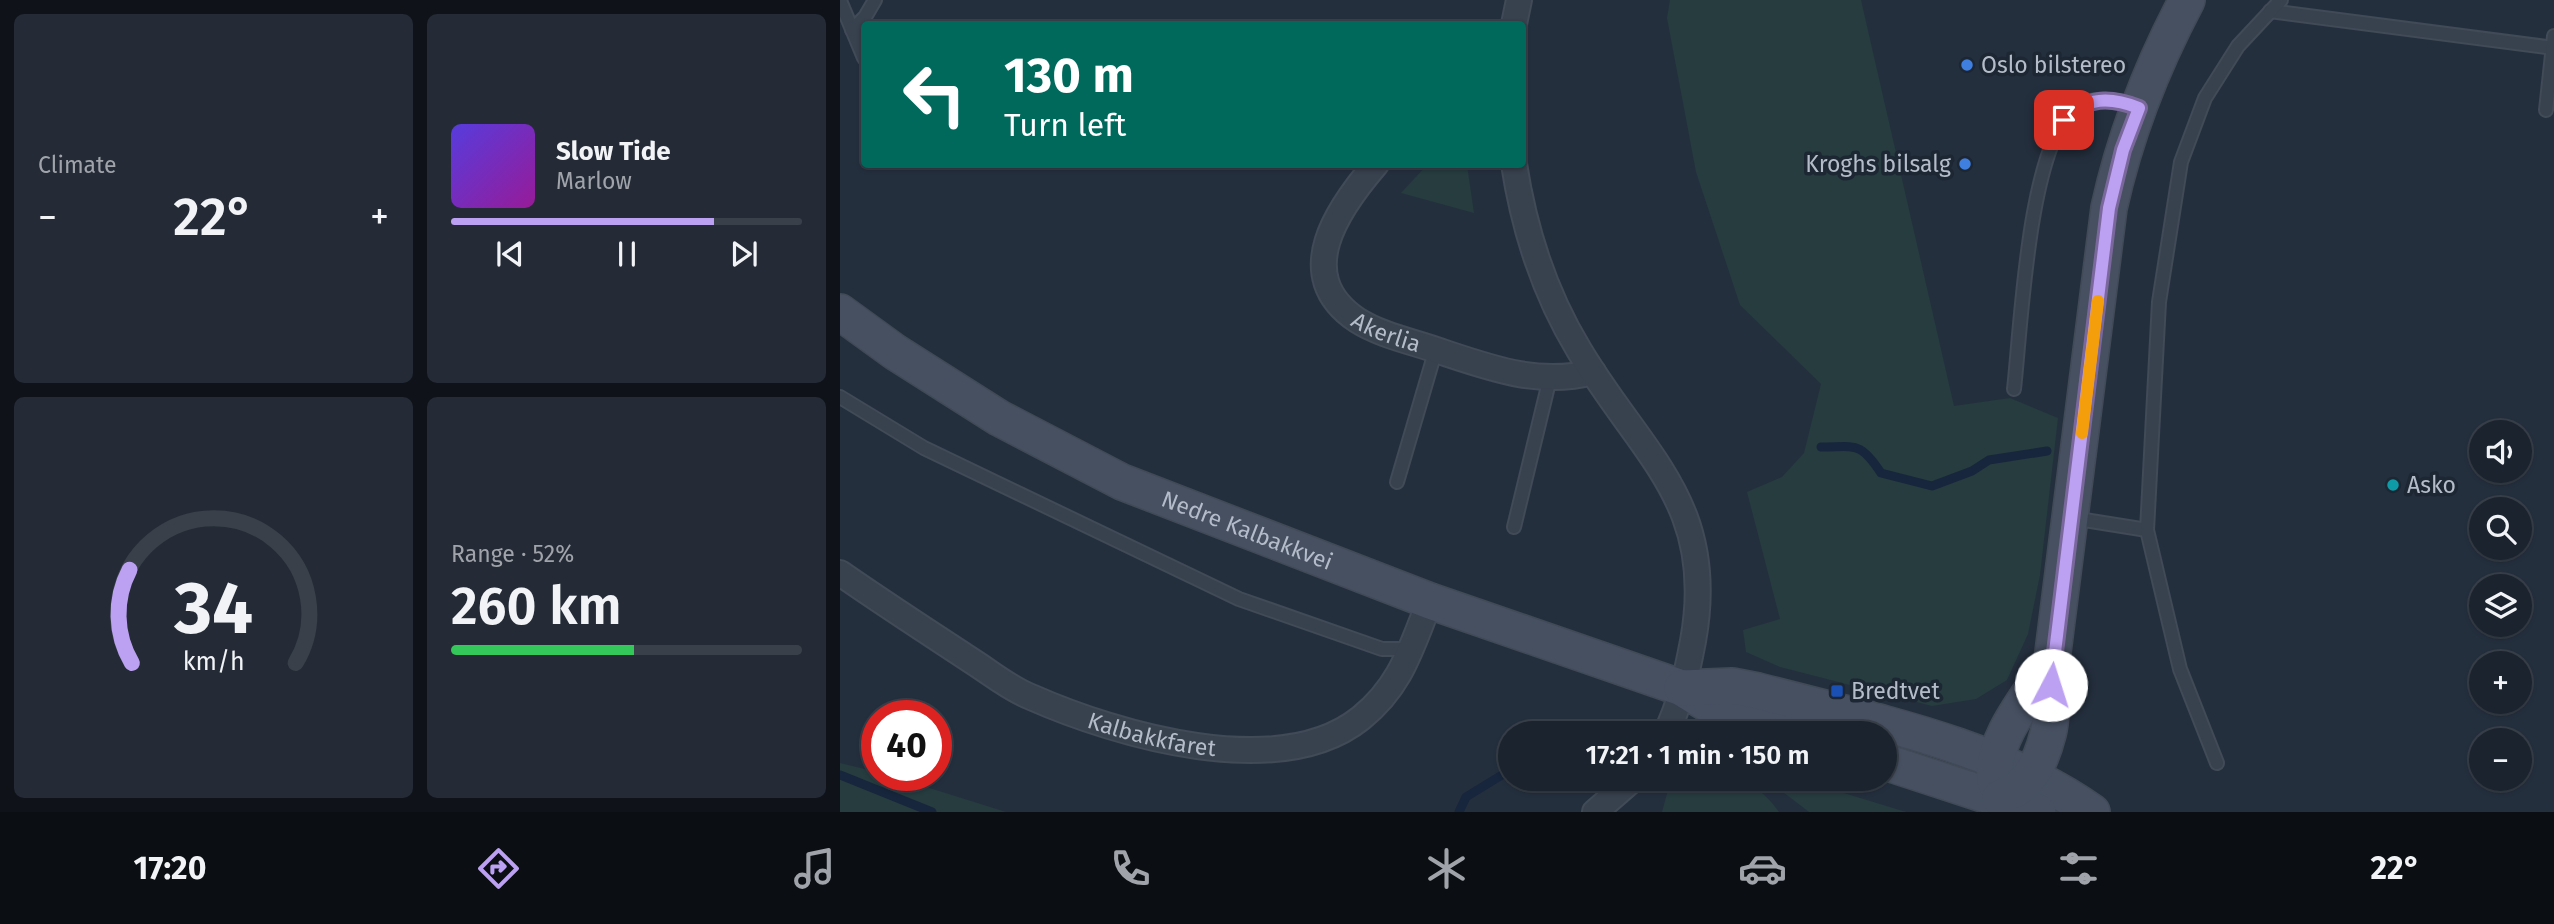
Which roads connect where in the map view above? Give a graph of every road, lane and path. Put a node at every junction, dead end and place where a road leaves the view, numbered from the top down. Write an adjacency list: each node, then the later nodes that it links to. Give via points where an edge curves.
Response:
1 (875, 0): 8 (lane)
2 (1519, 0): 7 (street)
3 (2187, 0): 11 (main road)
4 (2281, 0): 6 (lane)
5 (841, 3): 8 (lane)
6 (2270, 11): 9 (lane); 24 (lane, via 2238,46 2205,98 2181,162 2159,302)
7 (1515, 21)
8 (852, 30): 10 (lane)
9 (2554, 44): 12 (lane)
10 (861, 51)
11 (2139, 108): 19 (lane, via 2099,99 2076,107 2054,142 2039,184); 22 (main road, via 2109,208)
12 (2546, 110)
13 (1373, 168): 16 (street, Akerlia, via 1331,228 1324,262 1330,286 1340,305 1366,325)
14 (1515, 168): 17 (street, via 1526,223 1548,289)
15 (840, 312): 26 (main road, Nedre Kalbakkvei, via 950,389 1110,476)
16 (1436, 349): 18 (street, Akerlia, via 1514,374); 21 (lane)
17 (1593, 372): 18 (street, Akerlia); 29 (street, via 1670,482 1694,541 1699,595)
18 (1550, 378): 23 (lane)
19 (2014, 389)
20 (840, 397): 27 (lane, via 924,448 1240,599 1381,649)
21 (1397, 482)
22 (2072, 518): 24 (lane); 28 (main road)
23 (1514, 527)
24 (2147, 530): 33 (lane, via 2180,669)
25 (840, 572): 27 (street, Kalbakkfaret, via 1029,697 1163,740 1274,749 1328,739 1370,709 1402,674)
26 (1430, 601): 27 (street, Kalbakkfaret); 29 (main road, Nedre Kalbakkvei)
27 (1411, 649)
28 (2052, 661): 32 (main road, via 2015,716); 35 (main road, via 2049,732)
29 (1682, 688): 30 (street); 31 (main road, Nedre Kalbakkvei, via 1724,714); 32 (main road, Nedre Kalbakkvei, via 1732,686 1758,691 1918,734)
30 (1670, 721)
31 (1747, 721)
32 (1996, 761): 35 (main road, Nedre Kalbakkvei); 37 (main road)
33 (2217, 763)
34 (1897, 766): 37 (main road)
35 (2031, 778): 37 (main road, via 2019,790); 40 (main road, Nedre Kalbakkvei)
36 (1619, 791): 38 (street)
37 (2000, 798): 39 (main road)
38 (1595, 812)
39 (2038, 812)
40 (2092, 812)

